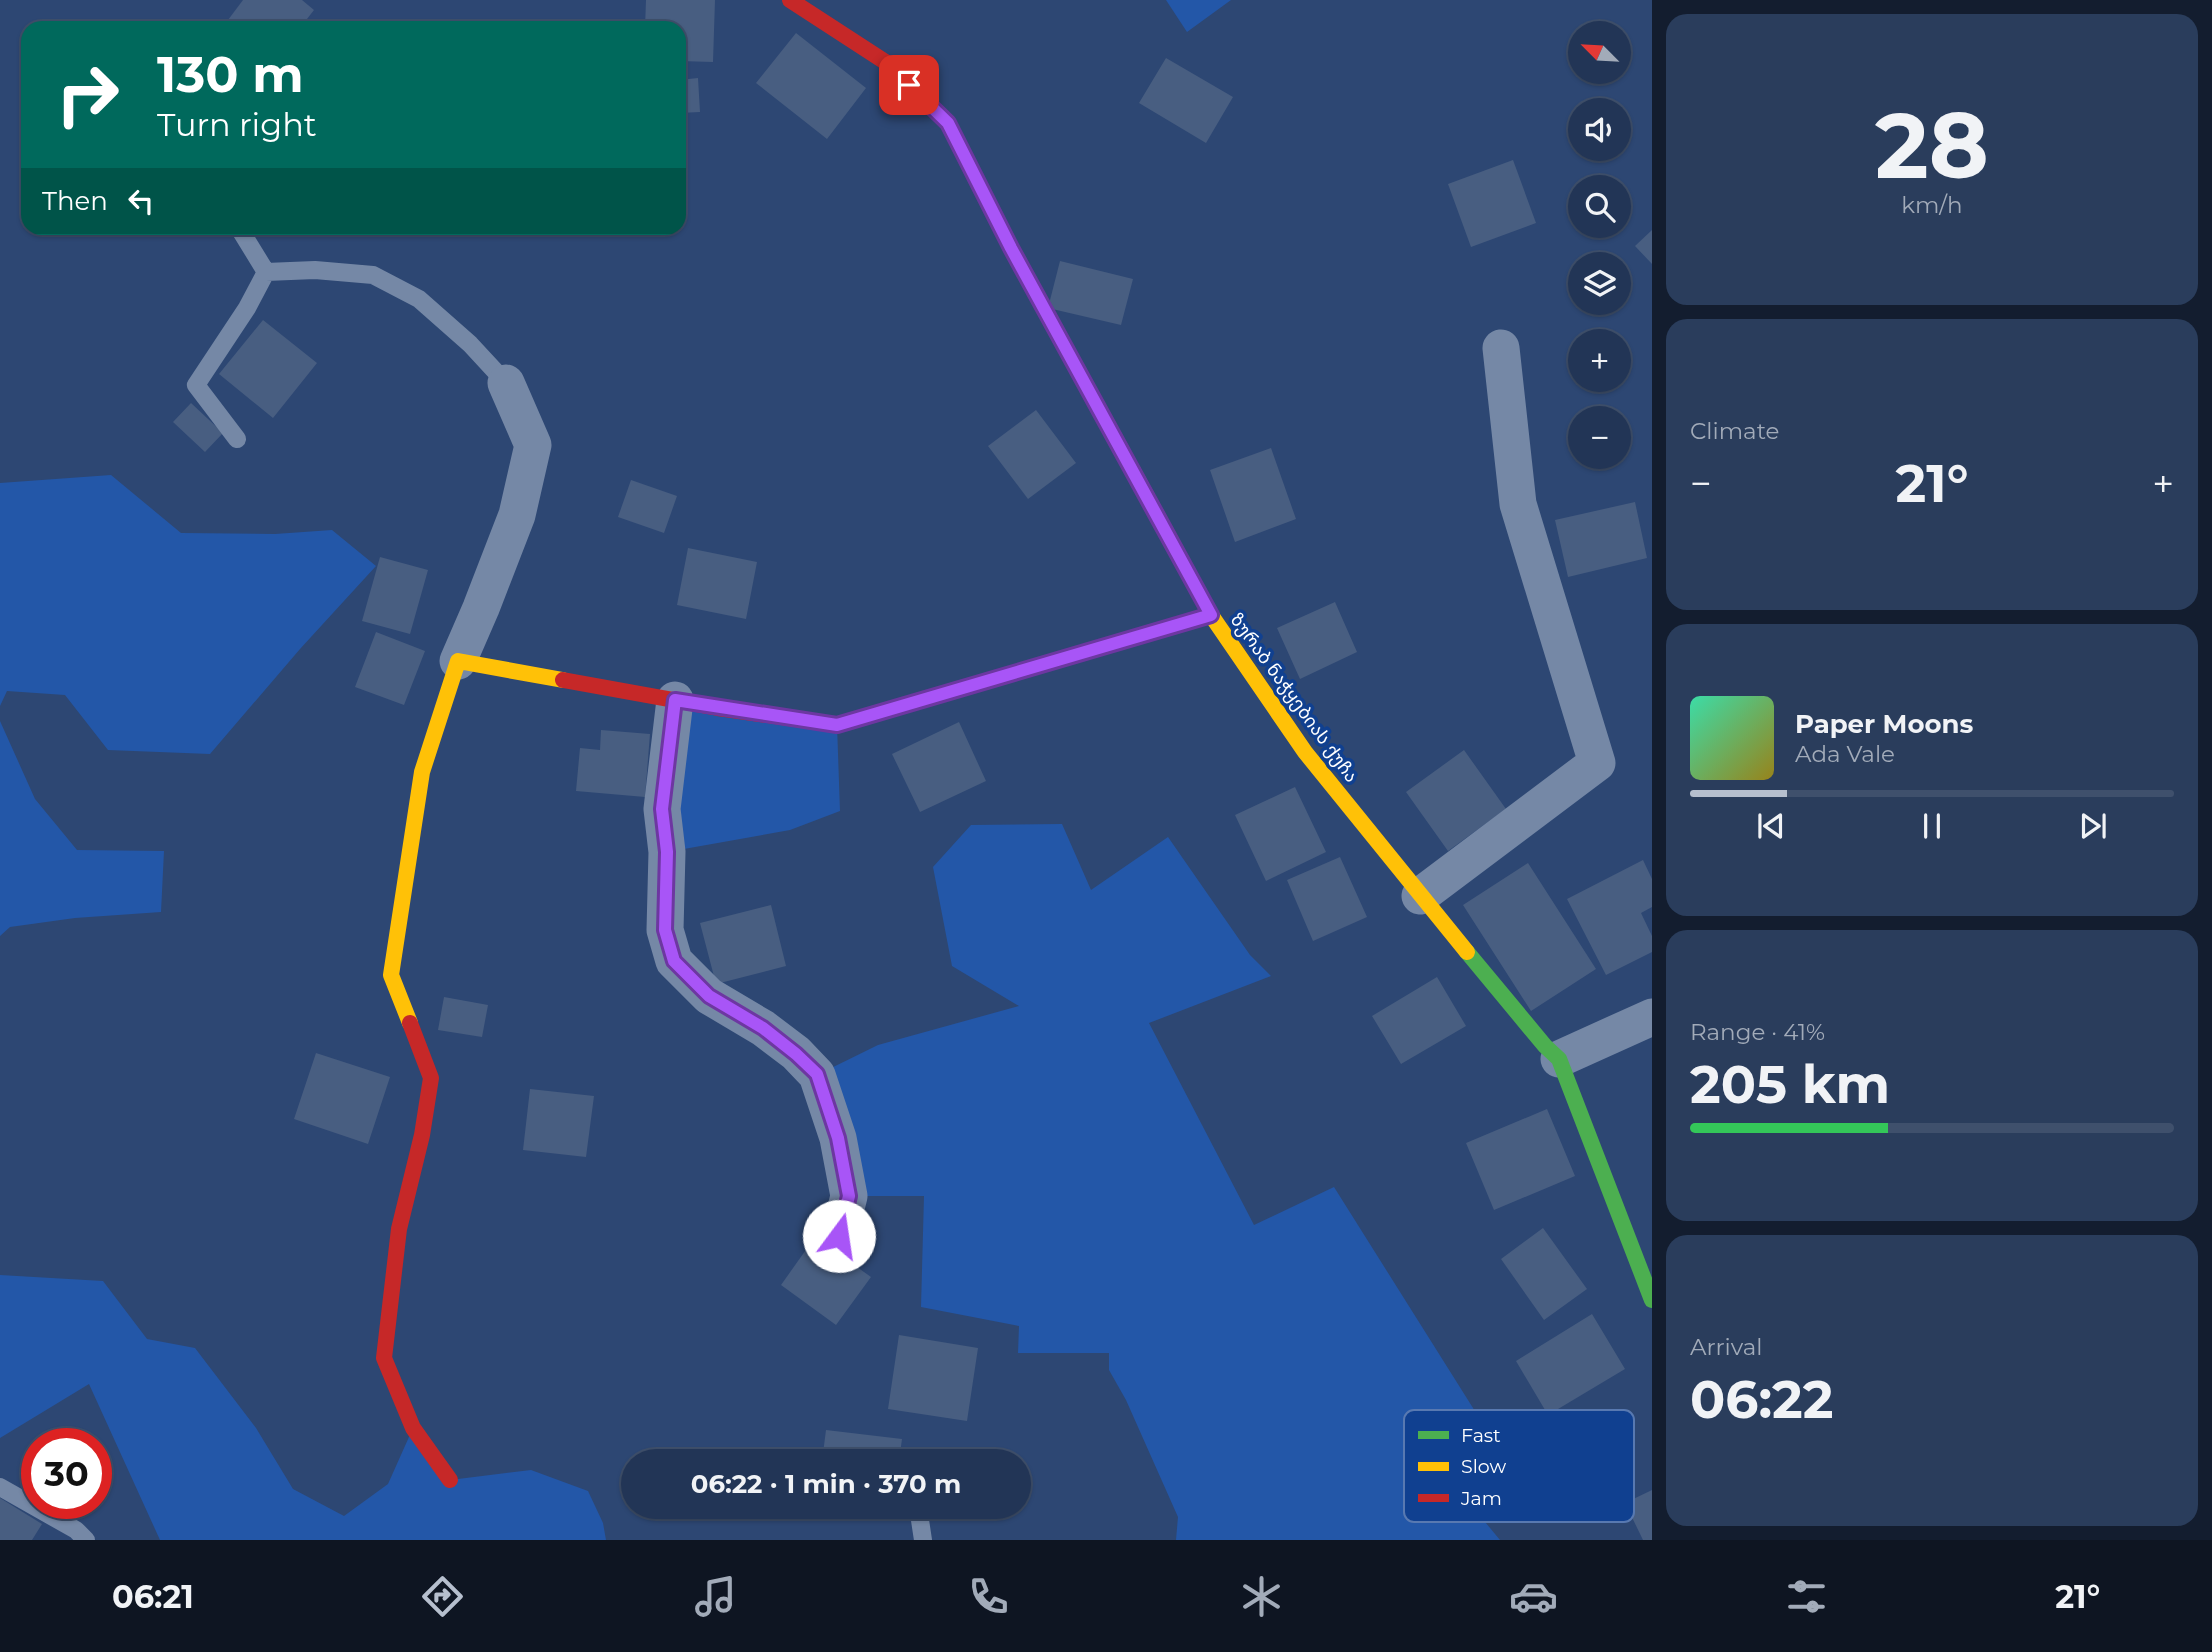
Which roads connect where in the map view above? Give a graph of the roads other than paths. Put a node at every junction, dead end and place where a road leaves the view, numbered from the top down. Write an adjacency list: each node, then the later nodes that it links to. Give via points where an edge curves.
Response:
1 (790, 0): 7 (street, ზურაბ ნაჭყებიას ქუჩა, via 890,65 948,123)
2 (243, 235): 3 (lane)
3 (266, 272): 5 (lane, via 373,275 419,299); 6 (lane, via 196,386)
4 (1501, 348): 10 (street, via 1518,504 1597,763)
5 (506, 383): 8 (street, via 533,445 517,515)
6 (237, 439)
7 (1211, 615): 9 (street, via 837,725); 10 (street, ზურაბ ნაჭყებიას ქუჩა, via 1305,752)
8 (458, 662): 9 (street); 15 (street, via 422,772 391,975 431,1078 398,1229 384,1357 413,1428)
9 (675, 700): 13 (street, via 662,809 667,852 665,930 674,961 709,996 763,1028 817,1074 838,1138 849,1196)
10 (1420, 896): 12 (street, ზურაბ ნაჭყებიას ქუჩა)
11 (1652, 1017): 12 (street)
12 (1559, 1059): 14 (street, ზურაბ ნაჭყებიას ქუჩა)
13 (839, 1236)
14 (1652, 1300)
15 (450, 1480)
16 (0, 1487): 18 (lane)
17 (920, 1519): 19 (lane)
18 (86, 1540)
19 (923, 1540)

